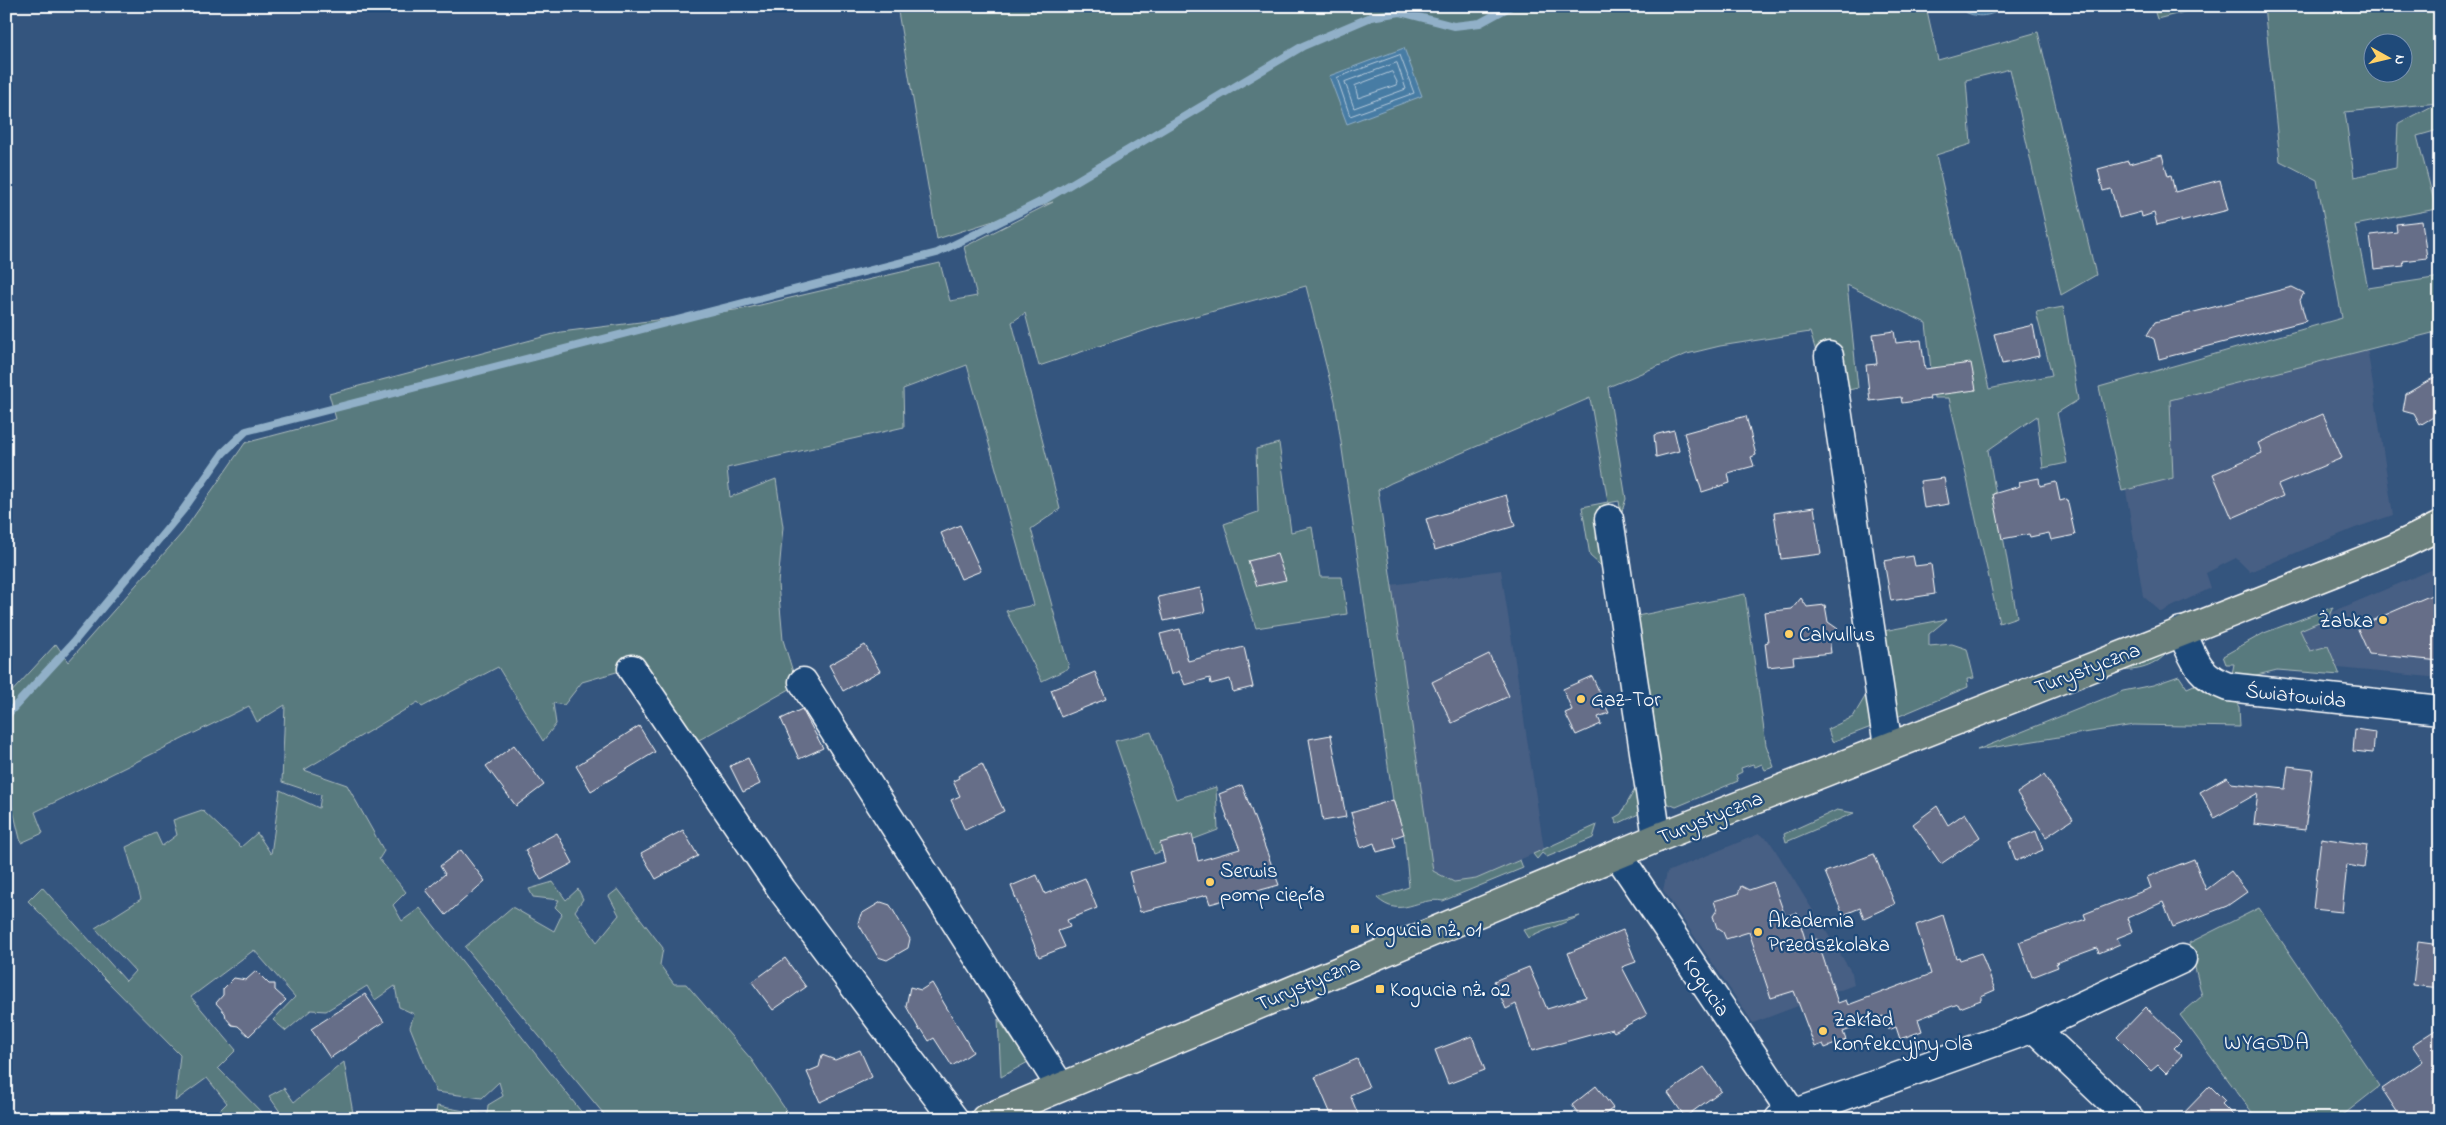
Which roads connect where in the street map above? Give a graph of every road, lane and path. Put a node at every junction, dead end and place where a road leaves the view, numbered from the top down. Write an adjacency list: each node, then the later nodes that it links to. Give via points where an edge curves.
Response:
1 (1829, 356): 8 (street)
2 (1609, 519): 9 (street)
3 (2440, 526): 4 (main road, Turystyczna, via 2393,548)
4 (2181, 631): 7 (street, Światowida, via 2202,673 2228,687); 8 (main road, Turystyczna)
5 (632, 669): 15 (street, via 782,890)
6 (803, 682): 13 (street)
7 (2440, 710)
8 (1888, 746): 9 (main road, Turystyczna)
9 (1657, 838): 10 (main road, Turystyczna)
10 (1618, 855): 13 (main road, Turystyczna); 14 (street, Kogucia)
11 (2182, 959): 12 (street)
12 (2034, 1028): 14 (street); 17 (street)
13 (1060, 1086): 16 (main road, Turystyczna)
14 (1789, 1117)
15 (954, 1119)
16 (984, 1119)
17 (2130, 1119)

